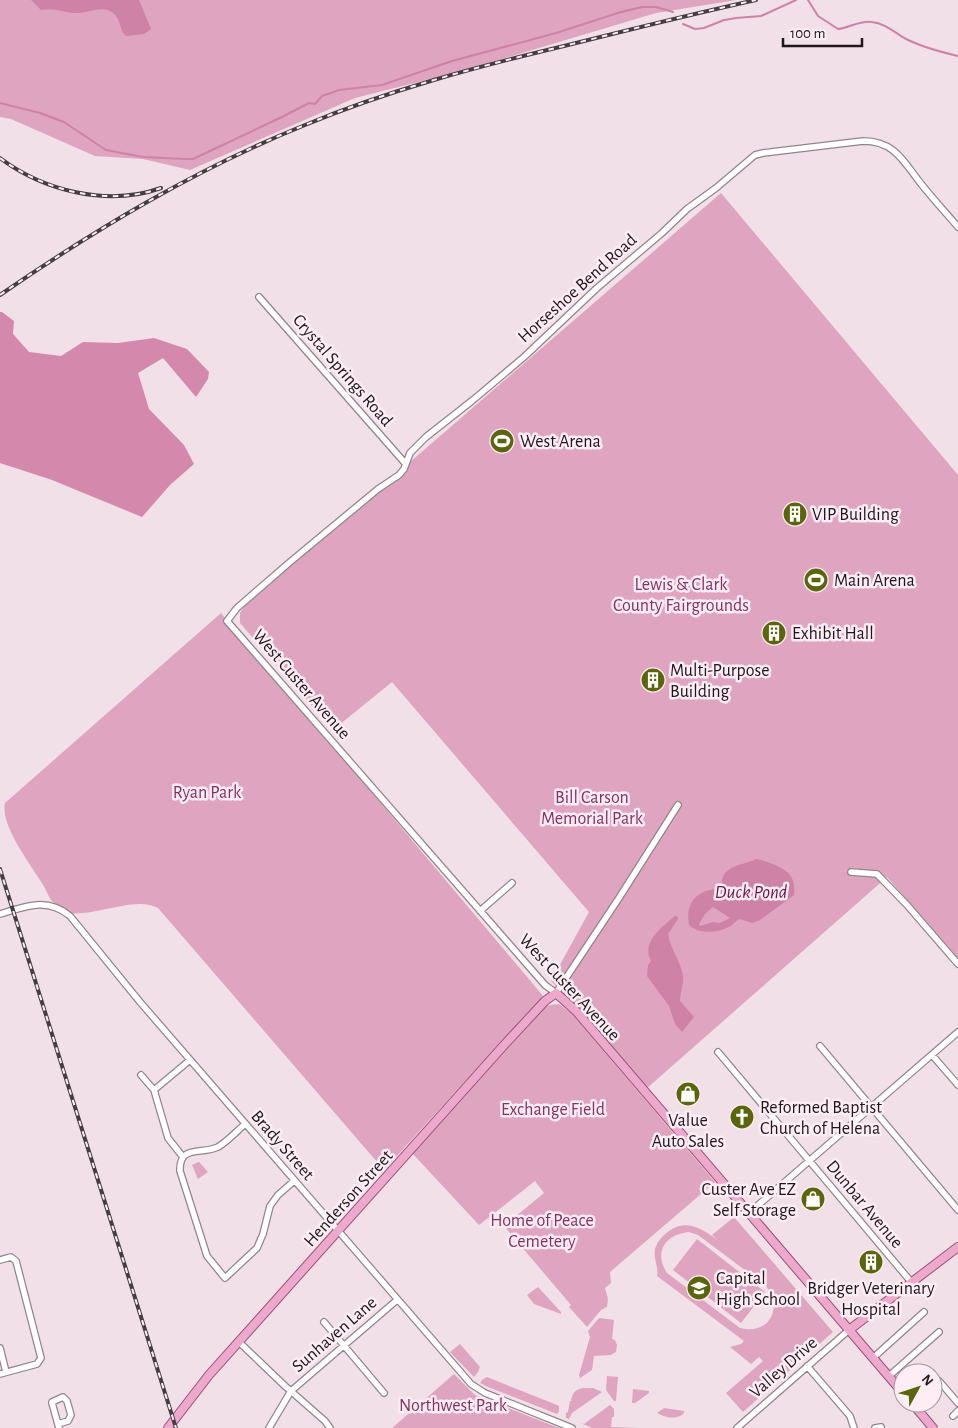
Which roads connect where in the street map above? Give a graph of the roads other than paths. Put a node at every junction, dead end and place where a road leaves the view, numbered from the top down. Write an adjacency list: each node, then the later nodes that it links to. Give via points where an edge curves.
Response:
1 (958, 227): 3 (street, Horseshoe Bend Road, via 900,155 882,144 873,141 762,152 687,209 524,357 426,437)
2 (259, 297): 3 (street, Crystal Springs Road)
3 (405, 463): 4 (street, Horseshoe Bend Road, via 399,475)
4 (242, 604): 8 (street, West Custer Avenue, via 227,621)
5 (678, 805): 11 (street)
6 (851, 872): 10 (street, via 877,874)
7 (512, 882): 8 (street)
8 (480, 910): 11 (street, West Custer Avenue, via 545,985)
9 (0, 914): 16 (street, Brady Street, via 43,904 61,908)
10 (958, 964)
11 (556, 993): 26 (main road, West Custer Avenue, via 576,1011); 27 (main road, Henderson Street, via 505,1044)
12 (958, 1032): 15 (street)
13 (820, 1046): 20 (street)
14 (718, 1052): 23 (street, Dunbar Avenue)
15 (932, 1055): 18 (street); 20 (street)
16 (190, 1060): 19 (street); 21 (street, Brady Street)
17 (141, 1075): 19 (street)
18 (958, 1085)
19 (154, 1090): 22 (street, via 168,1138)
20 (871, 1107): 23 (street); 25 (street)
21 (246, 1124): 22 (street, via 219,1146); 24 (street, Brady Street)
22 (183, 1157): 24 (street, via 180,1171 205,1251 225,1278 257,1248 270,1206)
23 (809, 1161): 26 (street); 30 (street, Dunbar Avenue)
24 (294, 1181): 27 (street, Brady Street)
25 (958, 1210)
26 (749, 1213): 34 (main road, West Custer Avenue)
27 (338, 1231): 31 (street, Brady Street); 36 (main road, Henderson Street)
28 (958, 1247): 30 (main road)
29 (0, 1260): 41 (street, via 11,1257 16,1261 41,1361)
30 (912, 1283): 34 (main road)
31 (397, 1300): 37 (street, Sunhaven Lane); 55 (street, Brady Street, via 477,1389)
32 (924, 1312): 39 (street)
33 (324, 1322): 37 (street)
34 (849, 1330): 39 (main road, West Custer Avenue); 40 (street, Valley Drive)
35 (939, 1332): 42 (street)
36 (239, 1342): 45 (street); 52 (main road, Henderson Street)
37 (344, 1346): 45 (street, Sunhaven Lane); 46 (street)
38 (0, 1348): 41 (street)
39 (873, 1358): 42 (main road, West Custer Avenue)
40 (807, 1366): 56 (street, Valley Drive); 57 (street, via 846,1411)
41 (3, 1373)
42 (888, 1376): 43 (main road, West Custer Avenue)
43 (893, 1382)
44 (943, 1386): 47 (street)
45 (291, 1391): 53 (street, Sunhaven Lane); 54 (street)
46 (384, 1393)
47 (958, 1403)
48 (958, 1411): 50 (street)
49 (920, 1413): 58 (main road)
50 (953, 1416)
51 (58, 1426): 51 (street, via 71,1416 68,1401 63,1397 52,1402)
52 (168, 1428)
53 (269, 1428)
54 (330, 1428)
55 (572, 1428)
56 (737, 1428)
57 (854, 1428)
58 (933, 1428)

